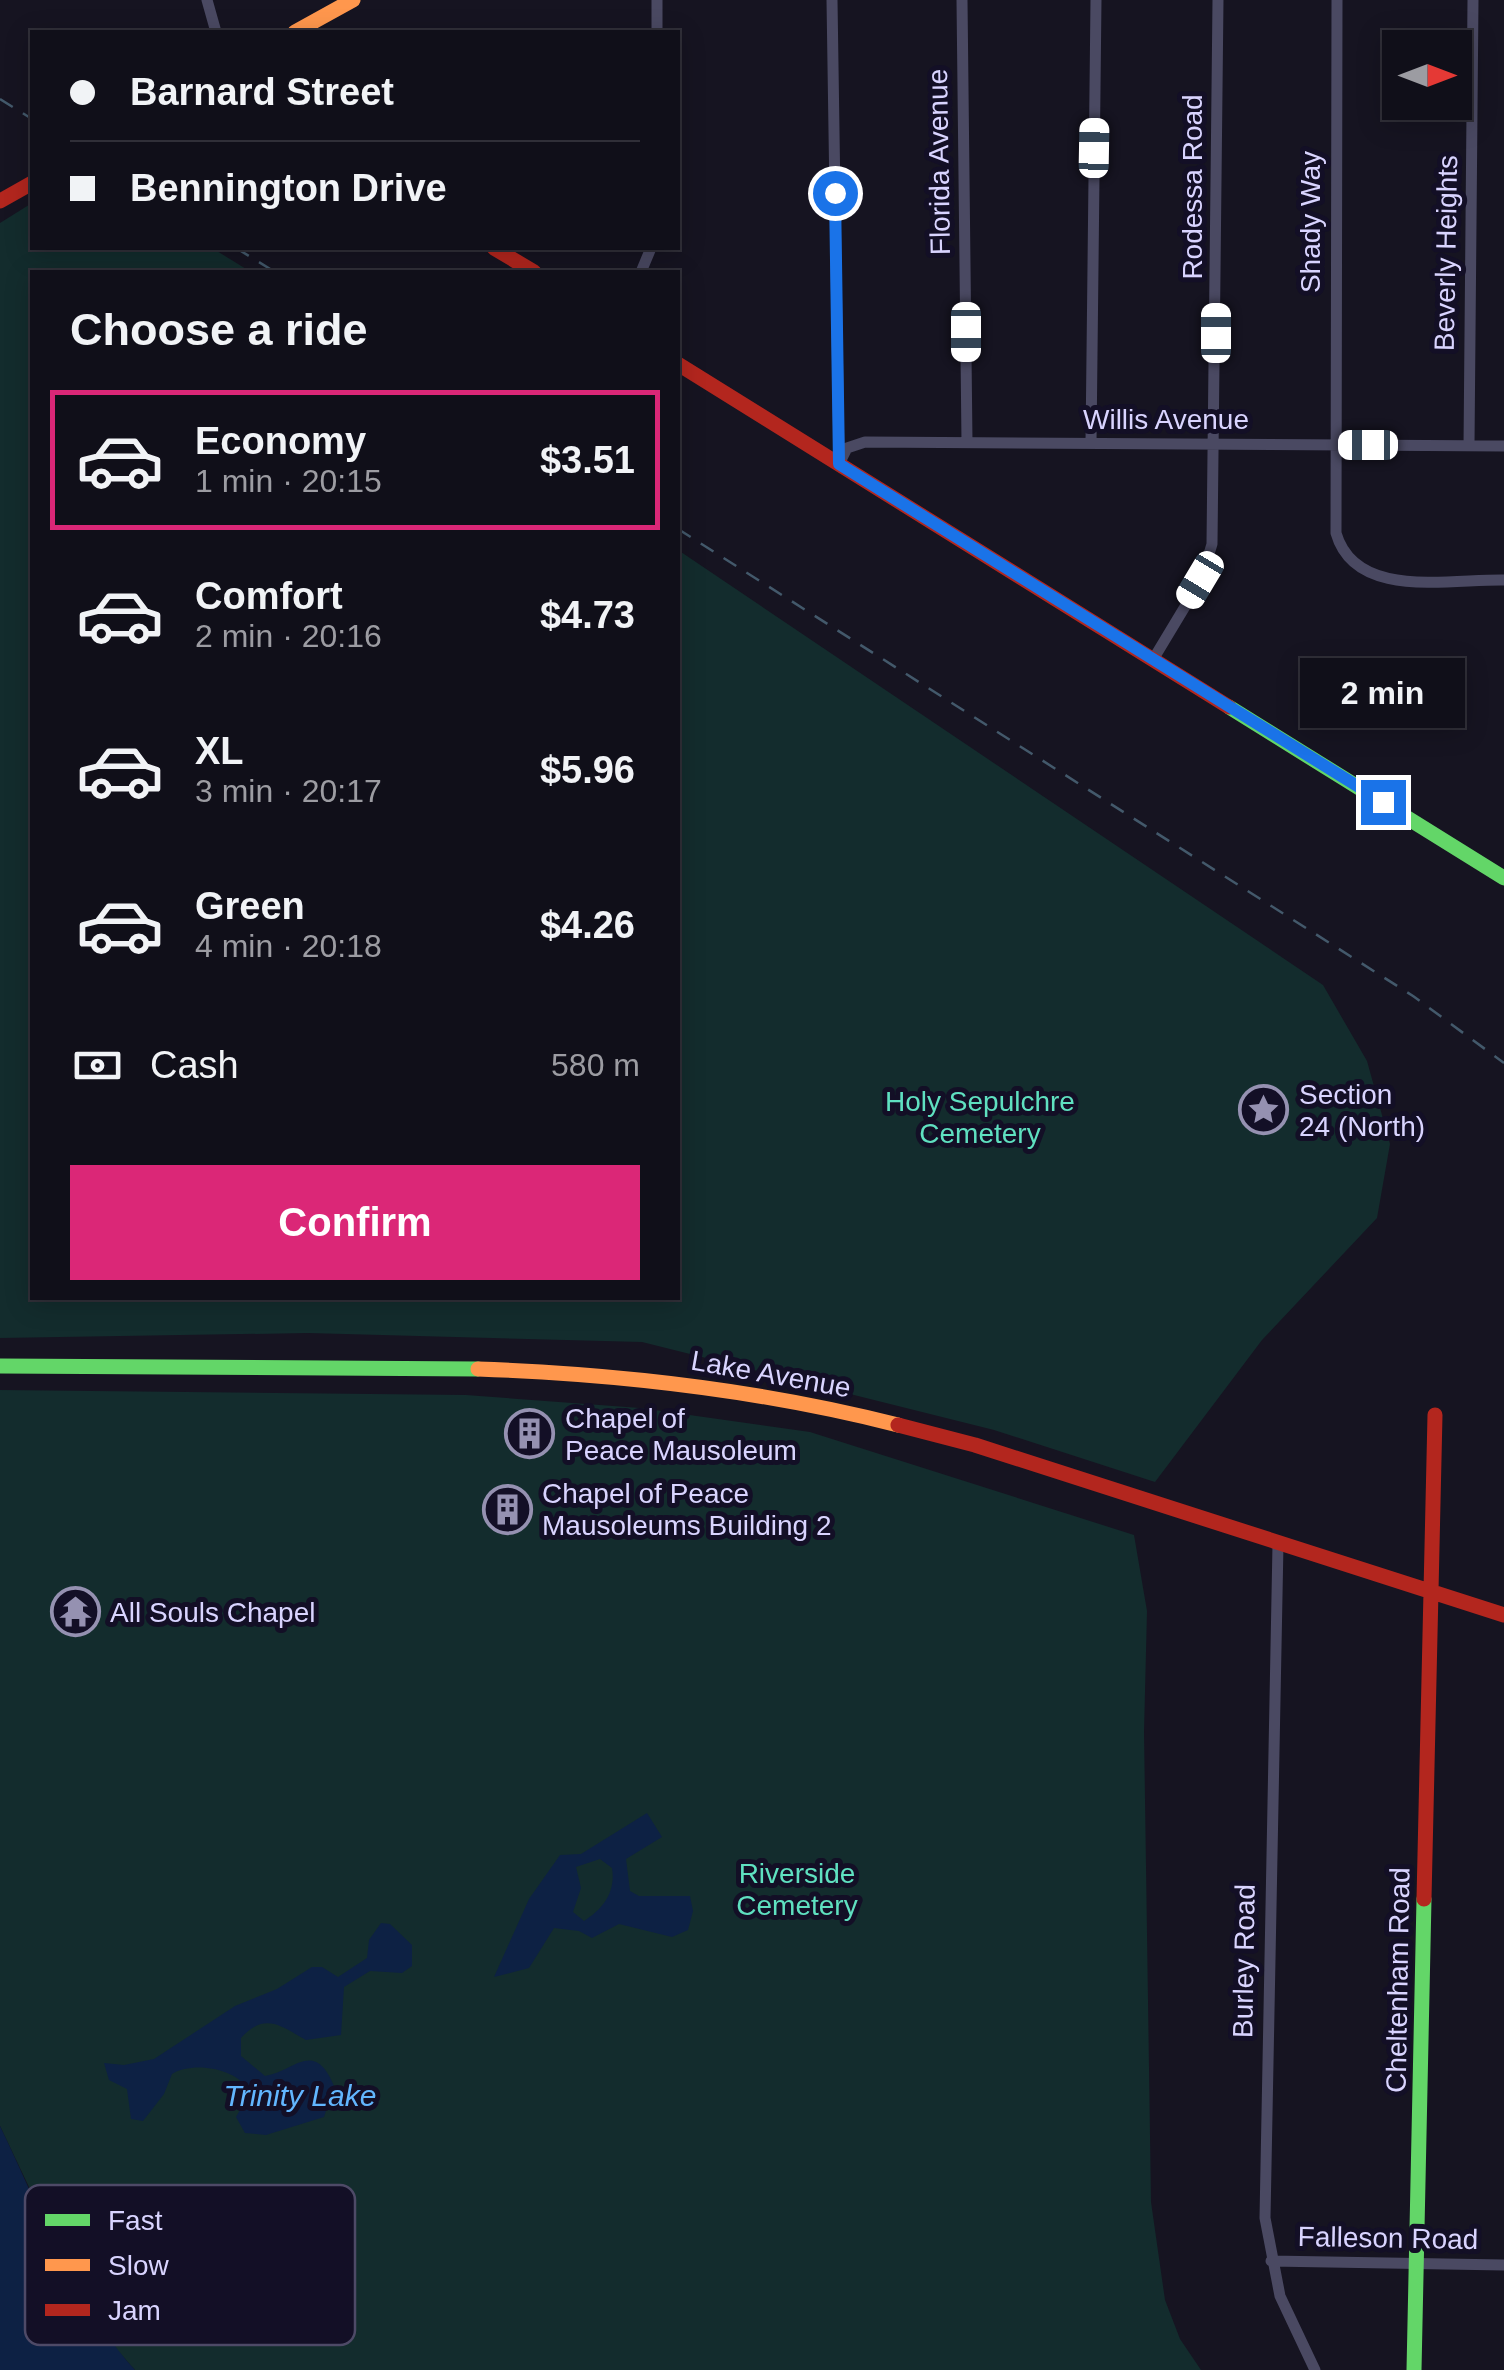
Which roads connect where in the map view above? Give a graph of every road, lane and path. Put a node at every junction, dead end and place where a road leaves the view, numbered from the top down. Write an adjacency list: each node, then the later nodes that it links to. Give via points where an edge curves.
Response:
1 (207, 0): 10 (street)
2 (352, 0): 11 (street)
3 (656, 0): 12 (street)
4 (832, 0): 24 (street)
5 (962, 0): 18 (street, Florida Avenue)
6 (1096, 0): 19 (street)
7 (1218, 0): 20 (street, Rodessa Road)
8 (1337, 0): 21 (street, Shady Way)
9 (1473, 0): 22 (street, Beverly Heights)
10 (215, 30)
11 (299, 30)
12 (658, 30)
13 (30, 184): 14 (street)
14 (0, 201)
15 (497, 250): 16 (street)
16 (531, 270)
17 (680, 365): 24 (street)
18 (967, 442): 19 (street, Willis Avenue); 24 (street, Willis Avenue, via 858,442)
19 (1092, 444): 20 (street, Willis Avenue)
20 (1216, 444): 21 (street, Willis Avenue); 26 (street, Rodessa Road, via 1209,560)
21 (1334, 445): 22 (street, Willis Avenue); 25 (street, Shady Way, via 1336,532 1360,570 1383,578)
22 (1469, 446): 23 (street, Willis Avenue)
23 (1504, 446)
24 (839, 464): 26 (street)
25 (1504, 580)
26 (1154, 658): 27 (street)
27 (1504, 878)
28 (0, 1366): 30 (street, Lake Avenue, via 480,1369 738,1391 975,1445)
29 (1435, 1415): 31 (street, Cheltenham Road)
30 (1278, 1544): 31 (street, Lake Avenue); 33 (street, Burley Road, via 1264,2196)
31 (1431, 1591): 32 (street, Lake Avenue); 34 (street, Cheltenham Road)
32 (1504, 1615)
33 (1271, 2261): 34 (street, Falleson Road); 36 (street, Burley Road, via 1293,2329)
34 (1417, 2264): 35 (street, Falleson Road); 37 (street, Cheltenham Road)
35 (1504, 2265)
36 (1315, 2370)
37 (1414, 2370)

